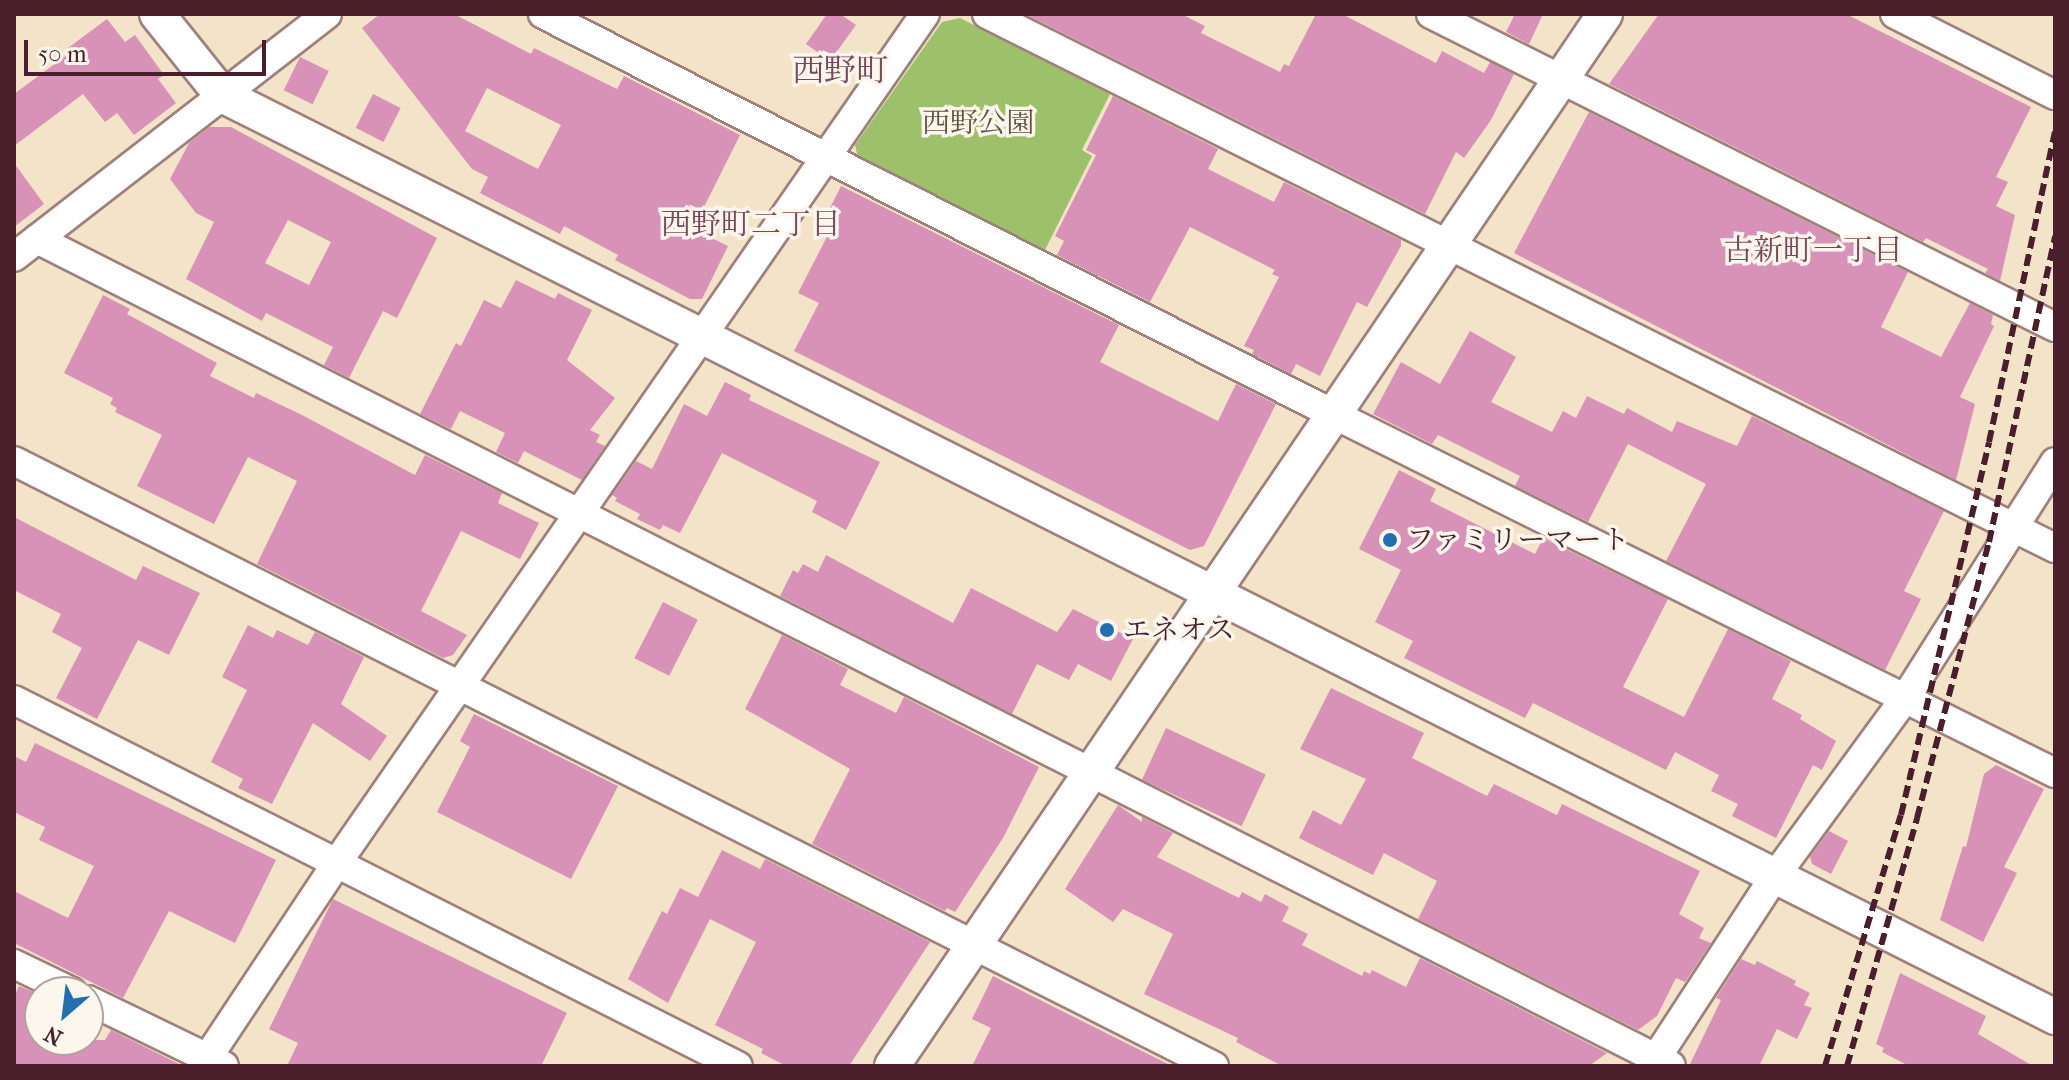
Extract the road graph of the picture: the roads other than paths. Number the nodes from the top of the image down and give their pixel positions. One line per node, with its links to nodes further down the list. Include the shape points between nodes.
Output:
1 (157, 14): 10 (street)
2 (327, 14): 10 (street)
3 (543, 14): 12 (street)
4 (925, 14): 12 (street)
5 (987, 14): 14 (street)
6 (1431, 14): 9 (street)
7 (1605, 14): 9 (street)
8 (1895, 14): 11 (street)
9 (1561, 79): 14 (street); 16 (street)
10 (222, 95): 13 (street); 17 (street)
11 (2055, 95)
12 (827, 158): 17 (street); 18 (street)
13 (37, 239): 15 (street); 21 (street)
14 (1448, 245): 18 (street); 22 (street)
15 (14, 257)
16 (2055, 327)
17 (702, 337): 21 (street); 24 (street)
18 (1333, 414): 24 (street); 26 (street)
19 (14, 461): 25 (street)
20 (2055, 462): 22 (street)
21 (580, 514): 25 (street); 28 (street)
22 (2012, 527): 23 (street); 26 (street)
23 (2055, 548)
24 (1211, 594): 28 (street); 31 (street)
25 (460, 686): 30 (street); 32 (street)
26 (1906, 697): 29 (street); 31 (street)
27 (14, 700): 30 (street)
28 (1091, 773): 32 (street); 38 (street)
29 (2055, 773)
30 (336, 864): 37 (street); 39 (street)
31 (1775, 876): 36 (street); 38 (street)
32 (974, 946): 40 (street); 41 (street)
33 (14, 964): 34 (street)
34 (39, 976)
35 (104, 1008): 37 (street)
36 (2055, 1017)
37 (211, 1063)
38 (1659, 1064)
39 (738, 1066)
40 (892, 1066)
41 (1214, 1066)

